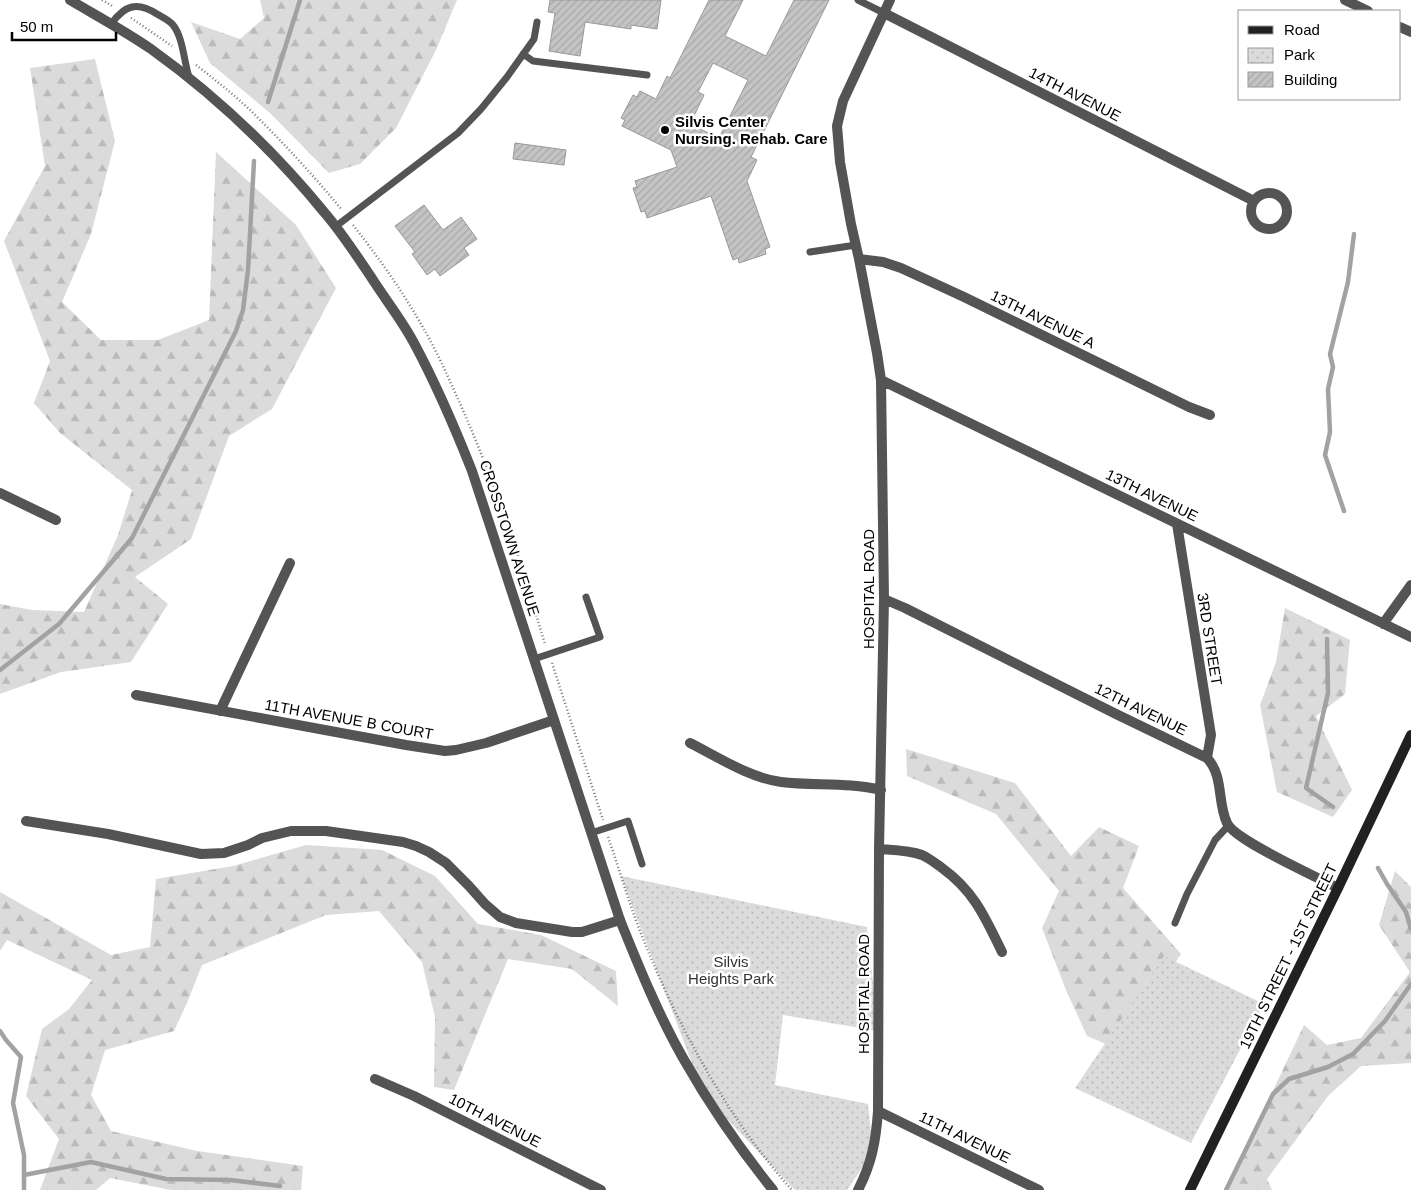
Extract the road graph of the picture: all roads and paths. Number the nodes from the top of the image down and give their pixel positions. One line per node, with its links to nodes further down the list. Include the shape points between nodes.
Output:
1 (70, 0): 10 (street, CROSSTOWN AVENUE)
2 (102, 0): 7 (path)
3 (858, 0): 8 (lane)
4 (890, 0): 8 (street, HOSPITAL ROAD)
5 (1345, 0): 6 (street)
6 (1366, 10)
7 (122, 12): 10 (lane); 11 (path); 11 (lane, via 136,5 162,17 173,25)
8 (884, 13): 15 (street, 14TH AVENUE); 18 (street, HOSPITAL ROAD, via 843,101 837,126)
9 (537, 22): 12 (lane, via 534,39)
10 (112, 24): 14 (street, CROSSTOWN AVENUE)
11 (183, 54): 14 (lane); 16 (path, via 248,108 317,180)
12 (523, 54): 13 (lane, via 533,61); 16 (lane, via 508,77 458,133)
13 (647, 75)
14 (190, 80): 17 (street, CROSSTOWN AVENUE, via 274,157)
15 (1254, 201)
16 (348, 218): 17 (lane); 32 (path, via 389,273 442,364 506,520)
17 (335, 227): 33 (street, CROSSTOWN AVENUE, via 413,342 462,446)
18 (856, 245): 19 (lane); 20 (street, HOSPITAL ROAD)
19 (810, 252)
20 (859, 259): 21 (street, HOSPITAL ROAD); 22 (street, 13TH AVENUE A, via 901,268)
21 (881, 380): 25 (street, 13TH AVENUE); 29 (street, HOSPITAL ROAD)
22 (1210, 415)
23 (0, 493): 24 (street)
24 (56, 520)
25 (1177, 524): 30 (street, 13TH AVENUE); 39 (street, 3RD STREET, via 1210,735)
26 (290, 563): 35 (street)
27 (1411, 585): 30 (street)
28 (586, 596): 32 (lane, via 600,637)
29 (884, 599): 39 (street, 12TH AVENUE); 40 (street, HOSPITAL ROAD)
30 (1383, 624): 31 (street, 13TH AVENUE)
31 (1411, 637)
32 (549, 654): 33 (lane); 43 (path)
33 (534, 659): 36 (street, CROSSTOWN AVENUE)
34 (136, 695): 35 (street, 11TH AVENUE B COURT)
35 (220, 711): 36 (street, 11TH AVENUE B COURT, via 445,751 486,743)
36 (554, 720): 44 (street, CROSSTOWN AVENUE)
37 (1411, 735): 47 (main road, 19TH STREET - 1ST STREET)
38 (690, 743): 40 (street, via 767,779)
39 (1207, 758): 42 (street, via 1217,776)
40 (881, 790): 45 (street, HOSPITAL ROAD)
41 (26, 821): 48 (street, via 201,854 224,853 291,831 326,831 383,839 416,846 446,863 484,904 508,921 582,932)
42 (1228, 826): 47 (street, via 1245,840); 49 (lane, via 1215,840)
43 (606, 828): 44 (lane); 46 (lane, via 628,821); 55 (path, via 640,930 666,993 716,1087 760,1152)
44 (591, 833): 48 (street, CROSSTOWN AVENUE)
45 (880, 849): 50 (street, via 922,855 950,874 975,899); 52 (street, HOSPITAL ROAD)
46 (642, 864)
47 (1338, 888): 58 (main road, 19TH STREET - 1ST STREET)
48 (620, 920): 54 (street, CROSSTOWN AVENUE, via 643,977 682,1057 756,1170)
49 (1175, 923)
50 (1002, 952)
51 (375, 1079): 53 (street, 10TH AVENUE)
52 (878, 1110): 56 (street, HOSPITAL ROAD, via 875,1142); 57 (street, 11TH AVENUE)
53 (601, 1190)
54 (773, 1190)
55 (792, 1190)
56 (858, 1190)
57 (1040, 1190)
58 (1190, 1190)

